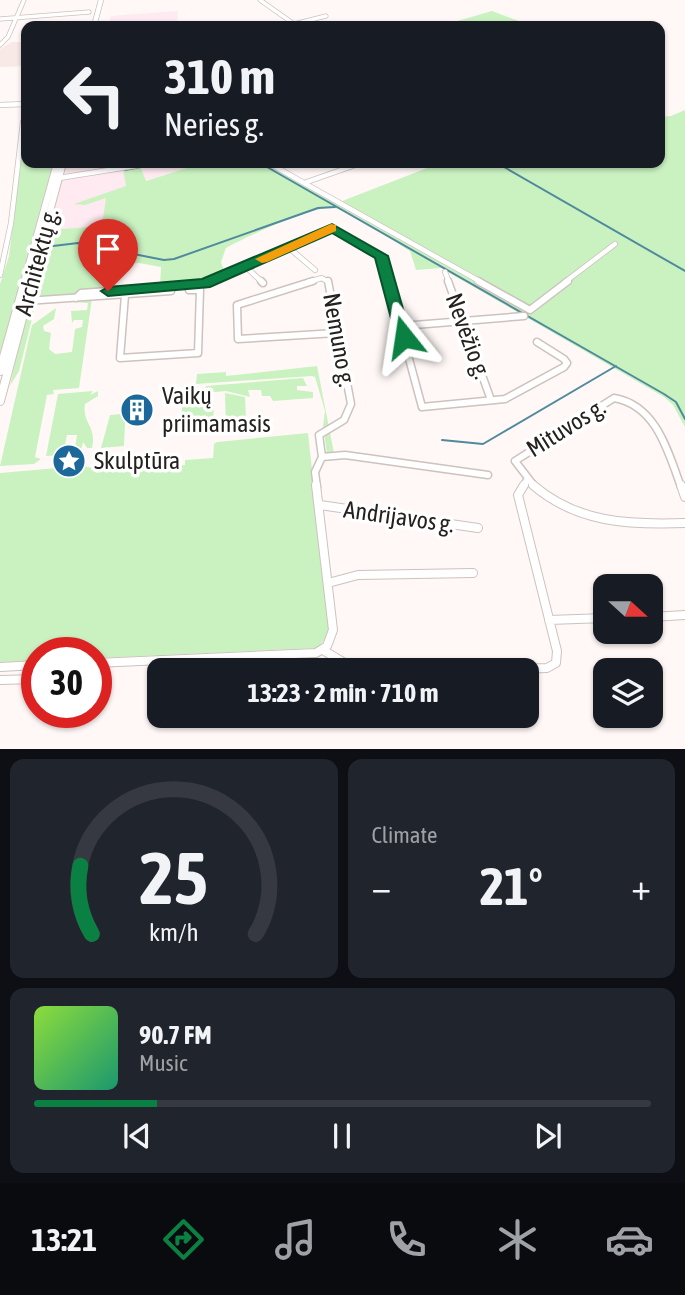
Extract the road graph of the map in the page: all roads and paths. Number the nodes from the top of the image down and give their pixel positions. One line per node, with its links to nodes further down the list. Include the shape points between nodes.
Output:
1 (24, 0): 6 (street)
2 (103, 0): 8 (main road)
3 (260, 0): 9 (street)
4 (89, 12): 6 (street)
5 (326, 16): 10 (street)
6 (17, 18): 7 (street); 11 (street)
7 (0, 19)
8 (97, 21)
9 (290, 21)
10 (306, 21)
11 (0, 45)
12 (21, 104): 13 (main road)
13 (0, 105)
14 (21, 144): 28 (street)
15 (57, 168): 20 (main road, Architektų g.)
16 (61, 168): 20 (main road, Architektų g.)
17 (123, 168): 20 (street)
18 (278, 168): 21 (street)
19 (347, 168): 21 (street)
20 (56, 179): 24 (main road, Architektų g.)
21 (304, 183): 22 (street, via 530,310)
22 (615, 244)
23 (288, 247): 25 (street); 26 (street); 35 (street, via 332,228 381,256)
24 (34, 261): 32 (main road, Architektų g.); 38 (main road, Architektų g.)
25 (244, 266): 29 (street); 31 (street, via 205,284 81,293)
26 (316, 270)
27 (445, 272): 34 (street, Nevėžio g.)
28 (0, 275)
29 (263, 283)
30 (125, 295): 30 (street, via 120,358 198,353 200,290); 31 (street)
31 (76, 298): 32 (street)
32 (26, 301): 38 (main road, Architektų g.)
33 (524, 316): 34 (street)
34 (463, 321): 35 (street); 40 (street, Nevėžio g.)
35 (402, 326): 40 (street, via 422,407)
36 (336, 333): 36 (street, Nemuno g., via 325,279 239,303 238,339); 42 (street, Nemuno g., via 350,410 344,420 320,435)
37 (537, 342): 40 (street, via 565,359 564,367 517,394)
38 (11, 345): 39 (main road, Architektų g.); 41 (main road, Architektų g.)
39 (0, 371)
40 (491, 400)
41 (0, 401)
42 (322, 457): 43 (street, via 345,455); 46 (street, via 315,472)
43 (488, 475)
44 (527, 480): 45 (street, Mituvos g., via 515,461 619,398 654,422); 47 (street, via 557,504 585,517 626,523); 54 (street, via 518,495)
45 (685, 497)
46 (320, 505): 48 (street, Andrijavos g.); 50 (street)
47 (685, 523)
48 (478, 528)
49 (473, 573): 50 (street, Andrijavos g., via 358,575)
50 (328, 583): 55 (street, via 333,630)
51 (685, 615): 52 (street)
52 (663, 616)
53 (593, 618): 54 (street)
54 (549, 620): 60 (street, via 556,663)
55 (323, 650): 56 (street); 57 (street)
56 (336, 658)
57 (112, 662)
58 (21, 666): 59 (street)
59 (0, 667)
60 (539, 668)
61 (21, 679): 62 (street)
62 (0, 680)

